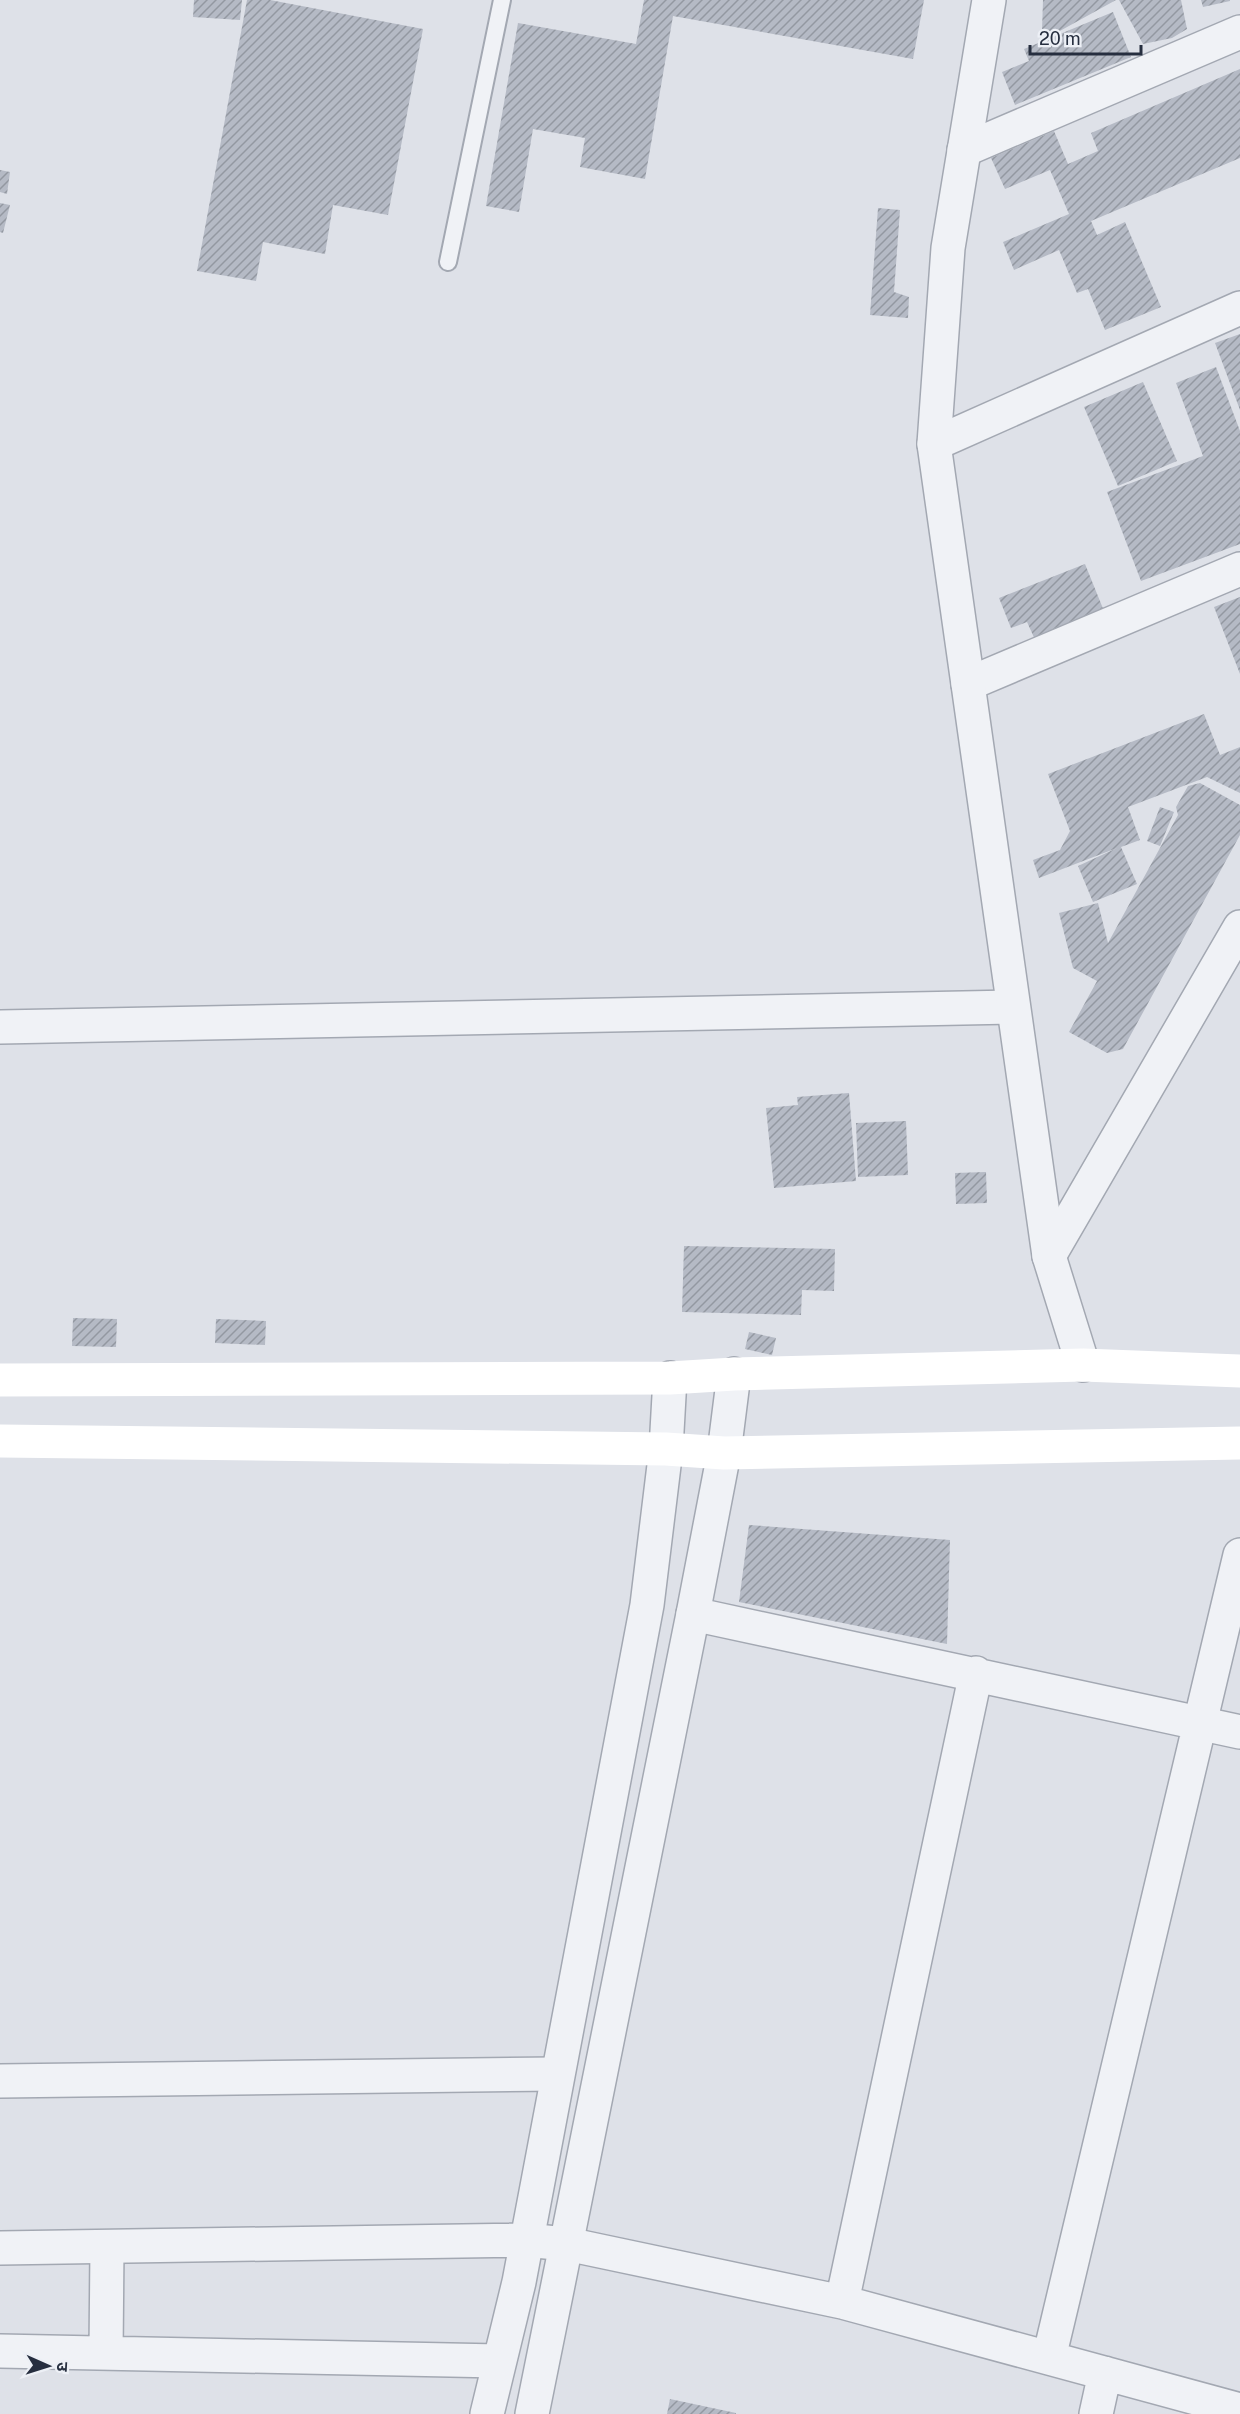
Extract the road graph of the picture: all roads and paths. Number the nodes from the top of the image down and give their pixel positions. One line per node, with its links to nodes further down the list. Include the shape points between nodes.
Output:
1 (502, 0): 5 (lane)
2 (989, 0): 4 (street)
3 (1240, 32): 4 (street)
4 (964, 150): 7 (street, via 948,248)
5 (448, 262)
6 (1240, 308): 7 (street)
7 (934, 444): 9 (street)
8 (1240, 569): 9 (street)
9 (968, 684): 12 (street)
10 (1240, 927): 11 (street)
11 (1227, 964): 14 (street)
12 (1013, 1007): 13 (street); 14 (street)
13 (0, 1027)
14 (1049, 1256): 15 (street)
15 (1083, 1365): 16 (main road); 17 (main road)
16 (1240, 1371)
17 (734, 1374): 18 (main road); 23 (street)
18 (670, 1378): 19 (main road); 22 (street)
19 (0, 1380)
20 (0, 1441): 22 (main road)
21 (1240, 1443): 23 (main road)
22 (666, 1449): 23 (main road); 29 (street, via 647,1605)
23 (724, 1452): 25 (street)
24 (1240, 1555): 27 (street)
25 (693, 1614): 26 (street); 32 (street)
26 (976, 1673): 27 (street); 35 (street)
27 (1199, 1721): 28 (street); 38 (street)
28 (1240, 1732)
29 (557, 2074): 30 (street); 31 (street)
30 (0, 2081)
31 (525, 2240): 32 (street); 34 (street); 39 (street)
32 (567, 2244): 35 (street); 43 (street)
33 (0, 2248): 34 (street)
34 (107, 2248): 37 (street)
35 (842, 2302): 38 (street)
36 (0, 2351): 37 (street)
37 (106, 2353): 39 (street)
38 (1049, 2358): 40 (street)
39 (499, 2361): 42 (street)
40 (1105, 2373): 41 (street); 44 (street)
41 (1240, 2410)
42 (487, 2414)
43 (532, 2414)
44 (1096, 2414)

